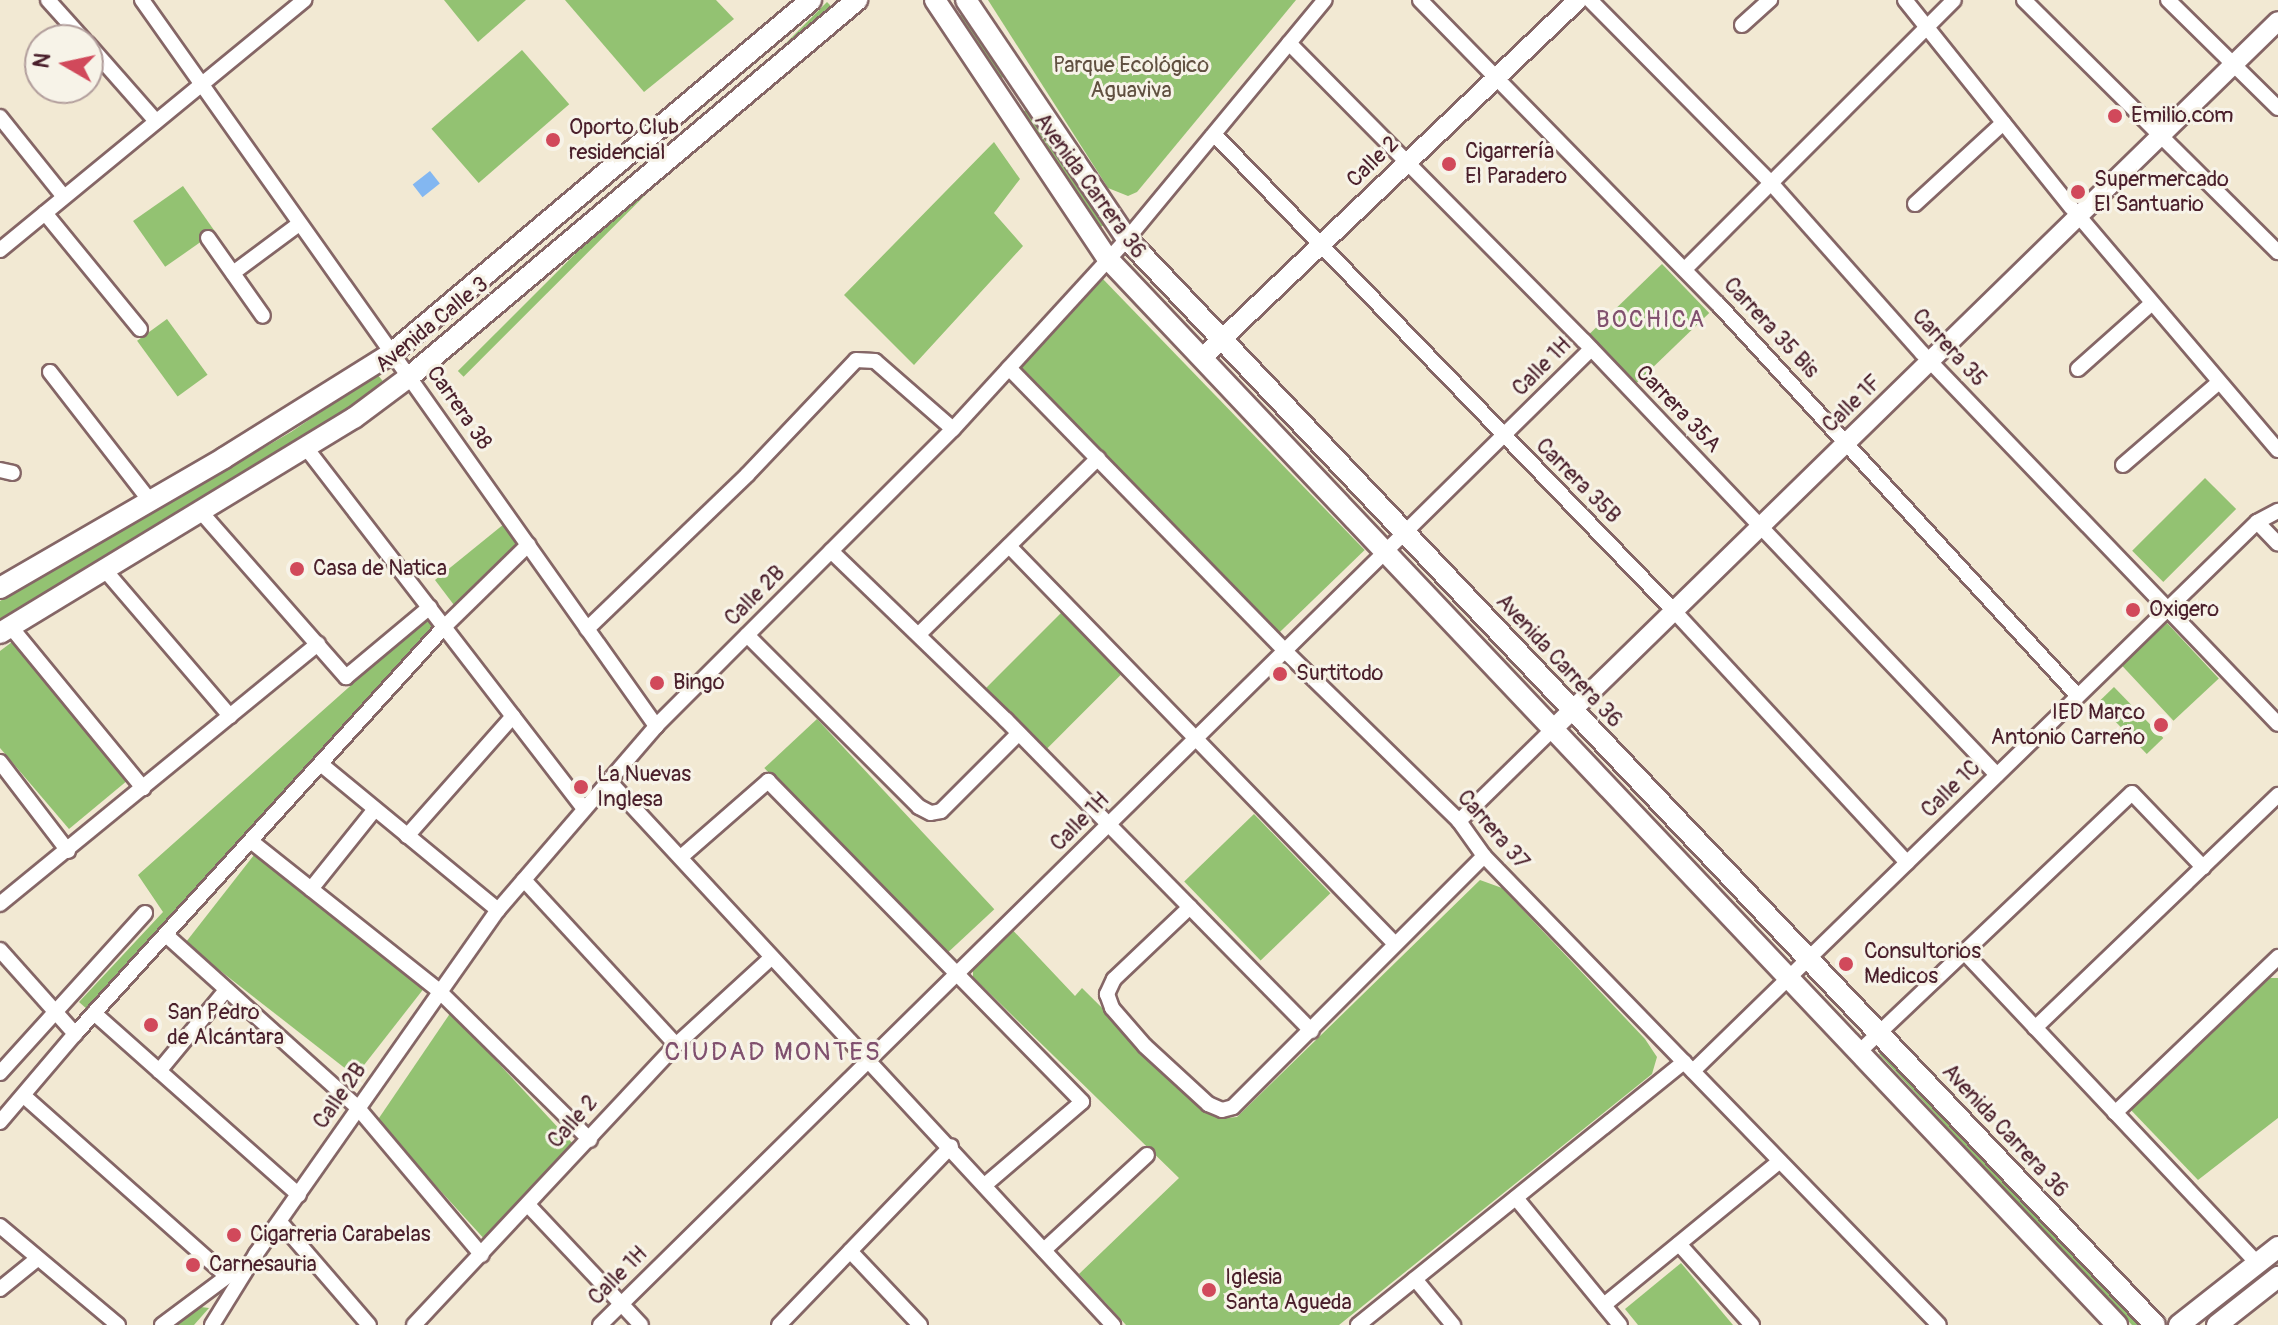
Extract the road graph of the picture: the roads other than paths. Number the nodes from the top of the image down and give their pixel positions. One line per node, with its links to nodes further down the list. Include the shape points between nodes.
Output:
1 (48, 0): 18 (street)
2 (142, 0): 26 (street, Carrera 38, via 192,66)
3 (304, 0): 26 (street)
4 (811, 0): 54 (main road, Avenida Calle 3)
5 (857, 0): 60 (main road, Avenida Calle 3)
6 (935, 0): 27 (main road, Avenida Carrera 36)
7 (966, 0): 25 (main road, Avenida Carrera 36)
8 (1325, 0): 21 (street, Calle 2B)
9 (1420, 0): 24 (street, Carrera 35 Bis)
10 (1578, 0): 24 (street, Calle 2)
11 (1590, 0): 35 (street, Carrera 35)
12 (1770, 0): 19 (street)
13 (1905, 0): 20 (street)
14 (1954, 0): 20 (street)
15 (2024, 0): 33 (street)
16 (2168, 0): 23 (street)
17 (2278, 21): 23 (street, Calle 1F)
18 (70, 24)
19 (1742, 25)
20 (1928, 27): 31 (street); 35 (street)
21 (1289, 43): 32 (street, Calle 2B); 34 (street, Carrera 35A)
22 (104, 62): 30 (street)
23 (2234, 65): 28 (street); 33 (street, Calle 1F)
24 (1497, 77): 34 (street, Calle 2); 47 (street, Carrera 35 Bis)
25 (1018, 79): 27 (main road); 42 (main road, Avenida Carrera 36)
26 (199, 85): 30 (street); 40 (street, Carrera 38)
27 (997, 95): 46 (main road, Avenida Carrera 36)
28 (2278, 108)
29 (0, 117): 36 (street)
30 (156, 121): 36 (street)
31 (2003, 123): 37 (street); 39 (street)
32 (1214, 134): 42 (street, Calle 2B); 43 (street, Carrera 35B)
33 (2161, 136): 39 (street, Calle 1F); 44 (street)
34 (1408, 161): 43 (street, Calle 2); 53 (street, Carrera 35A)
35 (1771, 183): 47 (street); 56 (street, Carrera 35)
36 (64, 197): 38 (street)
37 (1915, 204)
38 (45, 213): 45 (street); 51 (street)
39 (2079, 215): 49 (street); 56 (street, Calle 1F)
40 (299, 224): 48 (street); 54 (street, Carrera 38)
41 (208, 238): 48 (street)
42 (1127, 239): 46 (street, Calle 2B); 52 (main road, Avenida Carrera 36)
43 (1320, 245): 52 (street, Calle 2); 63 (street, Carrera 35B)
44 (2277, 248)
45 (0, 250)
46 (1108, 259): 55 (main road, Avenida Carrera 36); 57 (street, Calle 2B)
47 (1685, 269): 64 (street, Carrera 35 Bis)
48 (233, 273): 50 (street)
49 (2152, 303): 58 (street); 61 (street)
50 (263, 316)
51 (140, 329)
52 (1221, 339): 55 (street, Calle 2); 74 (main road, Avenida Carrera 36)
53 (1591, 349): 63 (street, Calle 1H); 73 (street, Carrera 35A)
54 (392, 353): 60 (street, Carrera 38); 69 (main road, Avenida Calle 3)
55 (1202, 358): 79 (main road, Avenida Carrera 36)
56 (1930, 361): 64 (street, Calle 1F); 83 (street, Carrera 35)
57 (1009, 368): 62 (street, Calle 2B); 67 (street, Carrera 37)
58 (2078, 369)
59 (50, 372): 69 (street)
60 (409, 377): 65 (main road, Avenida Calle 3); 76 (street, Carrera 38)
61 (2219, 382): 66 (street); 68 (street)
62 (953, 429): 78 (street, Calle 2B); 87 (street, via 875,361 856,360 747,475)
63 (1503, 437): 74 (street, Calle 1H); 84 (street, Carrera 35B)
64 (1848, 442): 73 (street, Calle 1F); 92 (street, Carrera 35 Bis)
65 (307, 449): 71 (main road, Avenida Calle 3); 82 (street)
66 (2278, 450)
67 (1098, 458): 77 (street); 91 (street, Carrera 37)
68 (2123, 465)
69 (151, 502): 81 (main road, Avenida Calle 3)
70 (2278, 511): 72 (street, Calle 1C)
71 (201, 512): 80 (main road, Avenida Calle 3); 90 (street)
72 (2257, 522): 75 (street); 83 (street, Calle 1C)
73 (1761, 526): 84 (street, Calle 1F); 103 (street, Carrera 35A)
74 (1405, 533): 79 (street, Calle 1H); 93 (main road, Avenida Carrera 36)
75 (2278, 544)
76 (528, 545): 85 (street); 87 (street, Carrera 38)
77 (1009, 546): 88 (street); 100 (street)
78 (831, 551): 88 (street); 89 (street, Calle 2B)
79 (1386, 552): 91 (street, Calle 1H); 98 (main road, Avenida Carrera 36)
80 (104, 569): 86 (main road, Avenida Calle 3); 94 (street)
81 (0, 588)
82 (430, 607): 85 (street); 90 (street, via 346,677)
83 (2168, 609): 92 (street, Calle 1C); 96 (street, Carrera 35)
84 (1674, 611): 93 (street, Calle 1F); 116 (street, Carrera 35B)
85 (446, 625): 95 (street); 102 (street)
86 (5, 629): 105 (street)
87 (587, 629): 97 (street, Carrera 38)
88 (919, 634): 99 (street)
89 (747, 635): 97 (street, Calle 2B); 99 (street, via 919,807 931,813 941,811)
90 (318, 644): 94 (street)
91 (1285, 651): 100 (street, Calle 1H); 109 (street, Carrera 37)
92 (2078, 696): 103 (street, Calle 1C)
93 (1573, 710): 98 (street, Calle 1F); 130 (main road, Avenida Carrera 36)
94 (230, 716): 105 (street)
95 (513, 716): 108 (street); 111 (street)
96 (2278, 724)
97 (656, 726): 104 (street, Calle 2B)
98 (1553, 729): 109 (street, Calle 1F); 132 (main road, Avenida Carrera 36)
99 (1019, 733): 110 (street)
100 (1196, 738): 110 (street, Calle 1H); 125 (street)
101 (0, 762): 113 (street)
102 (322, 765): 107 (street); 112 (street)
103 (1997, 775): 116 (street, Calle 1C)
104 (609, 781): 108 (street, Calle 2B); 115 (street)
105 (143, 788): 113 (street)
106 (2278, 795): 117 (street)
107 (375, 809): 111 (street); 119 (street)
108 (584, 809): 118 (street, Calle 2B)
109 (1459, 821): 114 (street, Carrera 37)
110 (1109, 824): 121 (street); 131 (street, Calle 1H)
111 (407, 836): 122 (street)
112 (252, 842): 119 (street); 124 (street)
113 (68, 851): 120 (street)
114 (1484, 856): 125 (street); 144 (street, Carrera 37)
115 (681, 857): 128 (street); 131 (street, via 768,781)
116 (1907, 863): 130 (street, Calle 1C)
117 (2203, 867): 127 (street, via 2132,793); 137 (street)
118 (524, 880): 122 (street, Calle 2B); 141 (street)
119 (311, 889): 134 (street)
120 (0, 904)
121 (1190, 907): 138 (street); 138 (street, via 1114,979 1107,994 1112,1008 1145,1046 1208,1104 1222,1110 1233,1107)
122 (498, 910): 134 (street, Calle 2B)
123 (145, 913): 135 (street)
124 (166, 935): 133 (street); 136 (street)
125 (1395, 944): 138 (street)
126 (0, 950): 135 (street)
127 (1964, 952): 137 (street); 139 (street)
128 (772, 957): 141 (street, Calle 2); 143 (street)
129 (2278, 957): 149 (street)
130 (1808, 959): 132 (street, Calle 1C); 139 (main road, Avenida Carrera 36)
131 (956, 975): 143 (street, Calle 1H); 155 (street, via 1082,1102)
132 (1789, 978): 142 (main road, Avenida Carrera 36); 144 (street, Calle 1C)
133 (226, 990): 145 (street); 148 (street)
134 (439, 991): 148 (street, Calle 2B); 151 (street)
135 (54, 1012): 140 (street); 146 (street)
136 (94, 1013): 140 (street); 145 (street)
137 (2035, 1028): 149 (street)
138 (1312, 1031)
139 (1878, 1033): 142 (street); 191 (main road, Avenida Carrera 36)
140 (75, 1034): 147 (street)
141 (676, 1045): 151 (street, Calle 2)
142 (1859, 1052): 190 (main road, Avenida Carrera 36)
143 (870, 1059): 152 (street); 173 (street, Calle 1H)
144 (1689, 1067): 154 (street, Carrera 37); 157 (street, Calle 1C)
145 (159, 1071): 156 (street)
146 (0, 1073)
147 (24, 1096): 150 (street); 169 (street)
148 (358, 1108): 156 (street, Calle 2B); 166 (street)
149 (2115, 1113): 168 (street)
150 (0, 1122)
151 (590, 1140): 158 (street, Calle 2)
152 (951, 1146): 155 (street); 164 (street)
153 (1147, 1155): 163 (street)
154 (1780, 1161): 161 (street); 189 (street, Carrera 37)
155 (986, 1184): 163 (street)
156 (299, 1195): 159 (street, Calle 2B)
157 (1516, 1198): 171 (street, Calle 1C); 174 (street)
158 (529, 1206): 166 (street, Calle 2); 173 (street)
159 (280, 1222): 165 (street, Calle 2B); 178 (street)
160 (0, 1226): 167 (street)
161 (1679, 1244): 174 (street); 188 (street)
162 (2278, 1247): 168 (main road)
163 (1044, 1250): 184 (street)
164 (850, 1251): 182 (street); 183 (street)
165 (256, 1254): 169 (street, Calle 2B); 177 (street, Calle 2B)
166 (482, 1255): 179 (street, Calle 2)
167 (37, 1259): 172 (street); 175 (street)
168 (2257, 1263): 192 (main road)
169 (227, 1276): 176 (street, Calle 2B)
170 (2278, 1277): 193 (main road)
171 (1415, 1279): 185 (street, Calle 1C); 186 (street)
172 (0, 1289)
173 (622, 1304): 180 (street, Calle 1H); 181 (street)
174 (1604, 1305): 187 (street)
175 (118, 1325)
176 (162, 1325)
177 (212, 1325)
178 (369, 1325)
179 (414, 1325)
180 (600, 1325)
181 (641, 1325)
182 (779, 1325)
183 (920, 1325)
184 (1113, 1325)
185 (1358, 1325)
186 (1453, 1325)
187 (1620, 1325)
188 (1752, 1325)
189 (1939, 1325)
190 (2117, 1325)
191 (2155, 1325)
192 (2179, 1325)
193 (2217, 1325)

